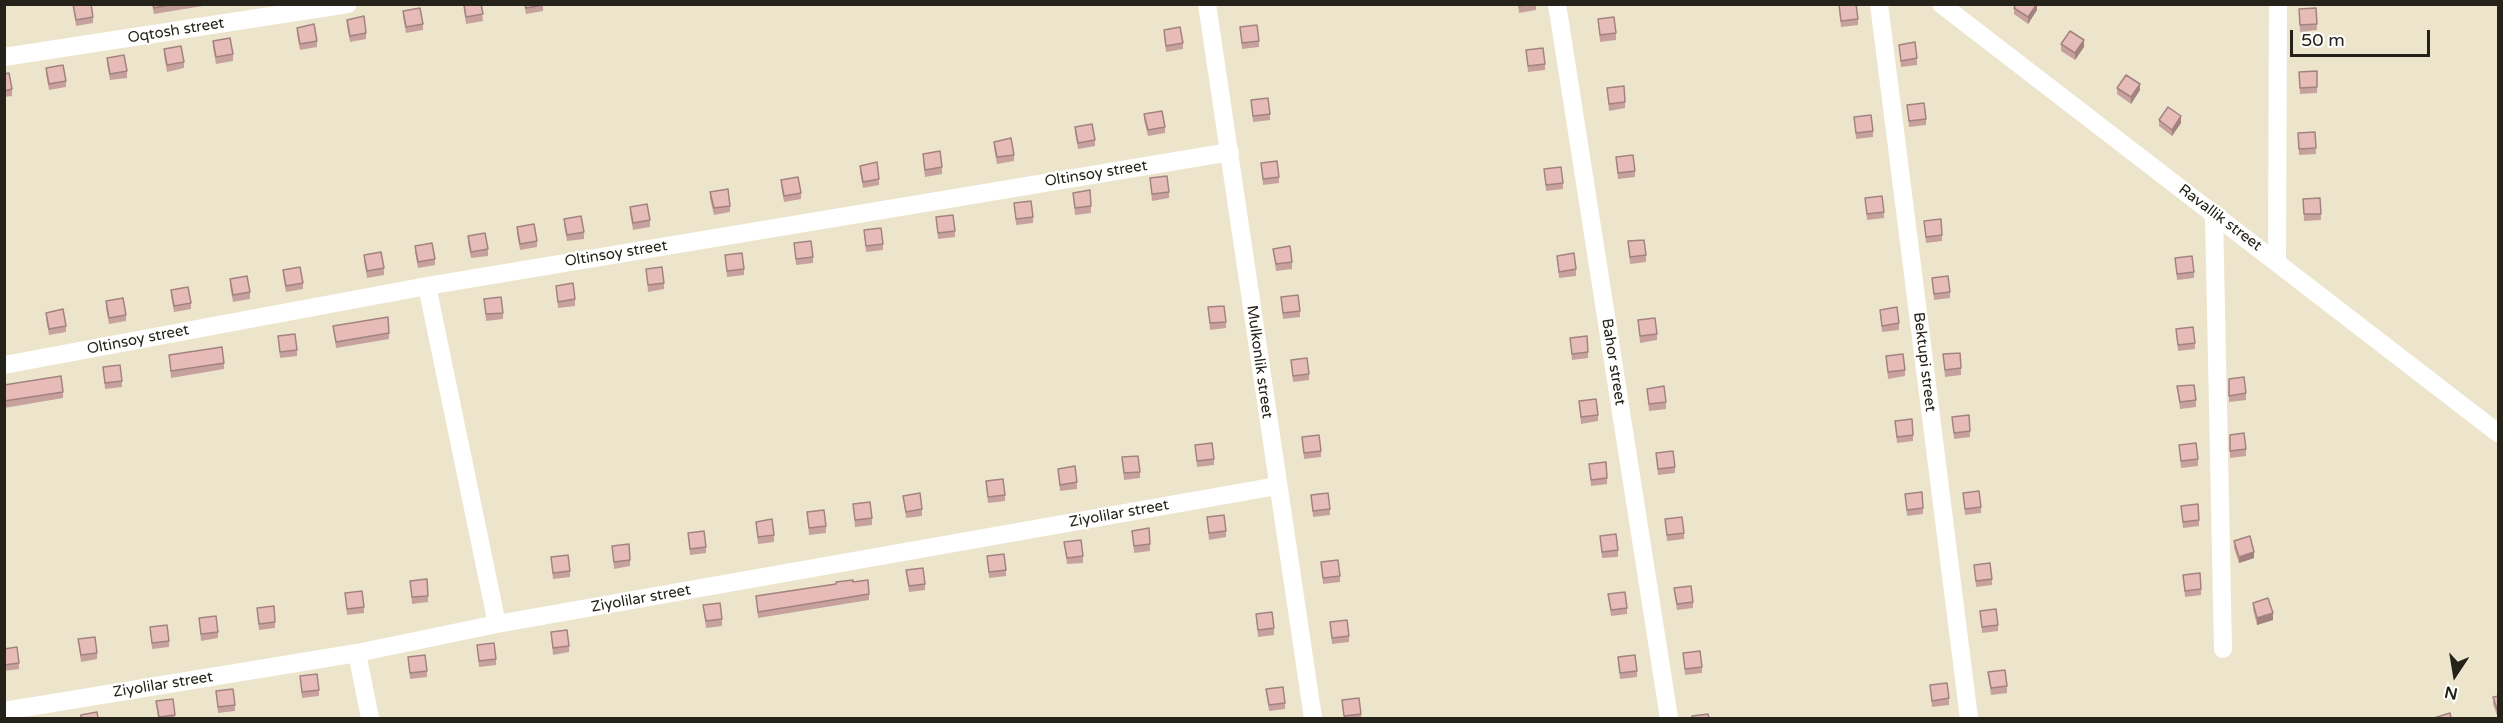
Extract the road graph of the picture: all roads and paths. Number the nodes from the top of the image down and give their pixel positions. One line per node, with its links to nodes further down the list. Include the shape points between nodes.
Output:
1 (348, 4): 7 (street, Oqtosh street)
2 (1207, 4): 8 (street, Mulkonlik street)
3 (1557, 4): 21 (street, Bahor street)
4 (1879, 4): 22 (street, Bektupi street)
5 (1941, 4): 9 (street, Ravallik street)
6 (2278, 4): 10 (street)
7 (4, 57)
8 (1230, 152): 11 (street, Oltinsoy street); 14 (street, Mulkonlik street)
9 (2214, 213): 10 (street, Ravallik street); 16 (street)
10 (2277, 261): 13 (street, Ravallik street)
11 (427, 286): 12 (street, Oltinsoy street); 15 (street)
12 (4, 365)
13 (2499, 433)
14 (1277, 486): 15 (street, Ziyolilar street); 20 (street, Mulkonlik street)
15 (497, 624): 17 (street, Ziyolilar street)
16 (2223, 649)
17 (357, 653): 18 (street, Ziyolilar street); 19 (street)
18 (4, 711)
19 (370, 718)
20 (1312, 718)
21 (1669, 718)
22 (1970, 718)

